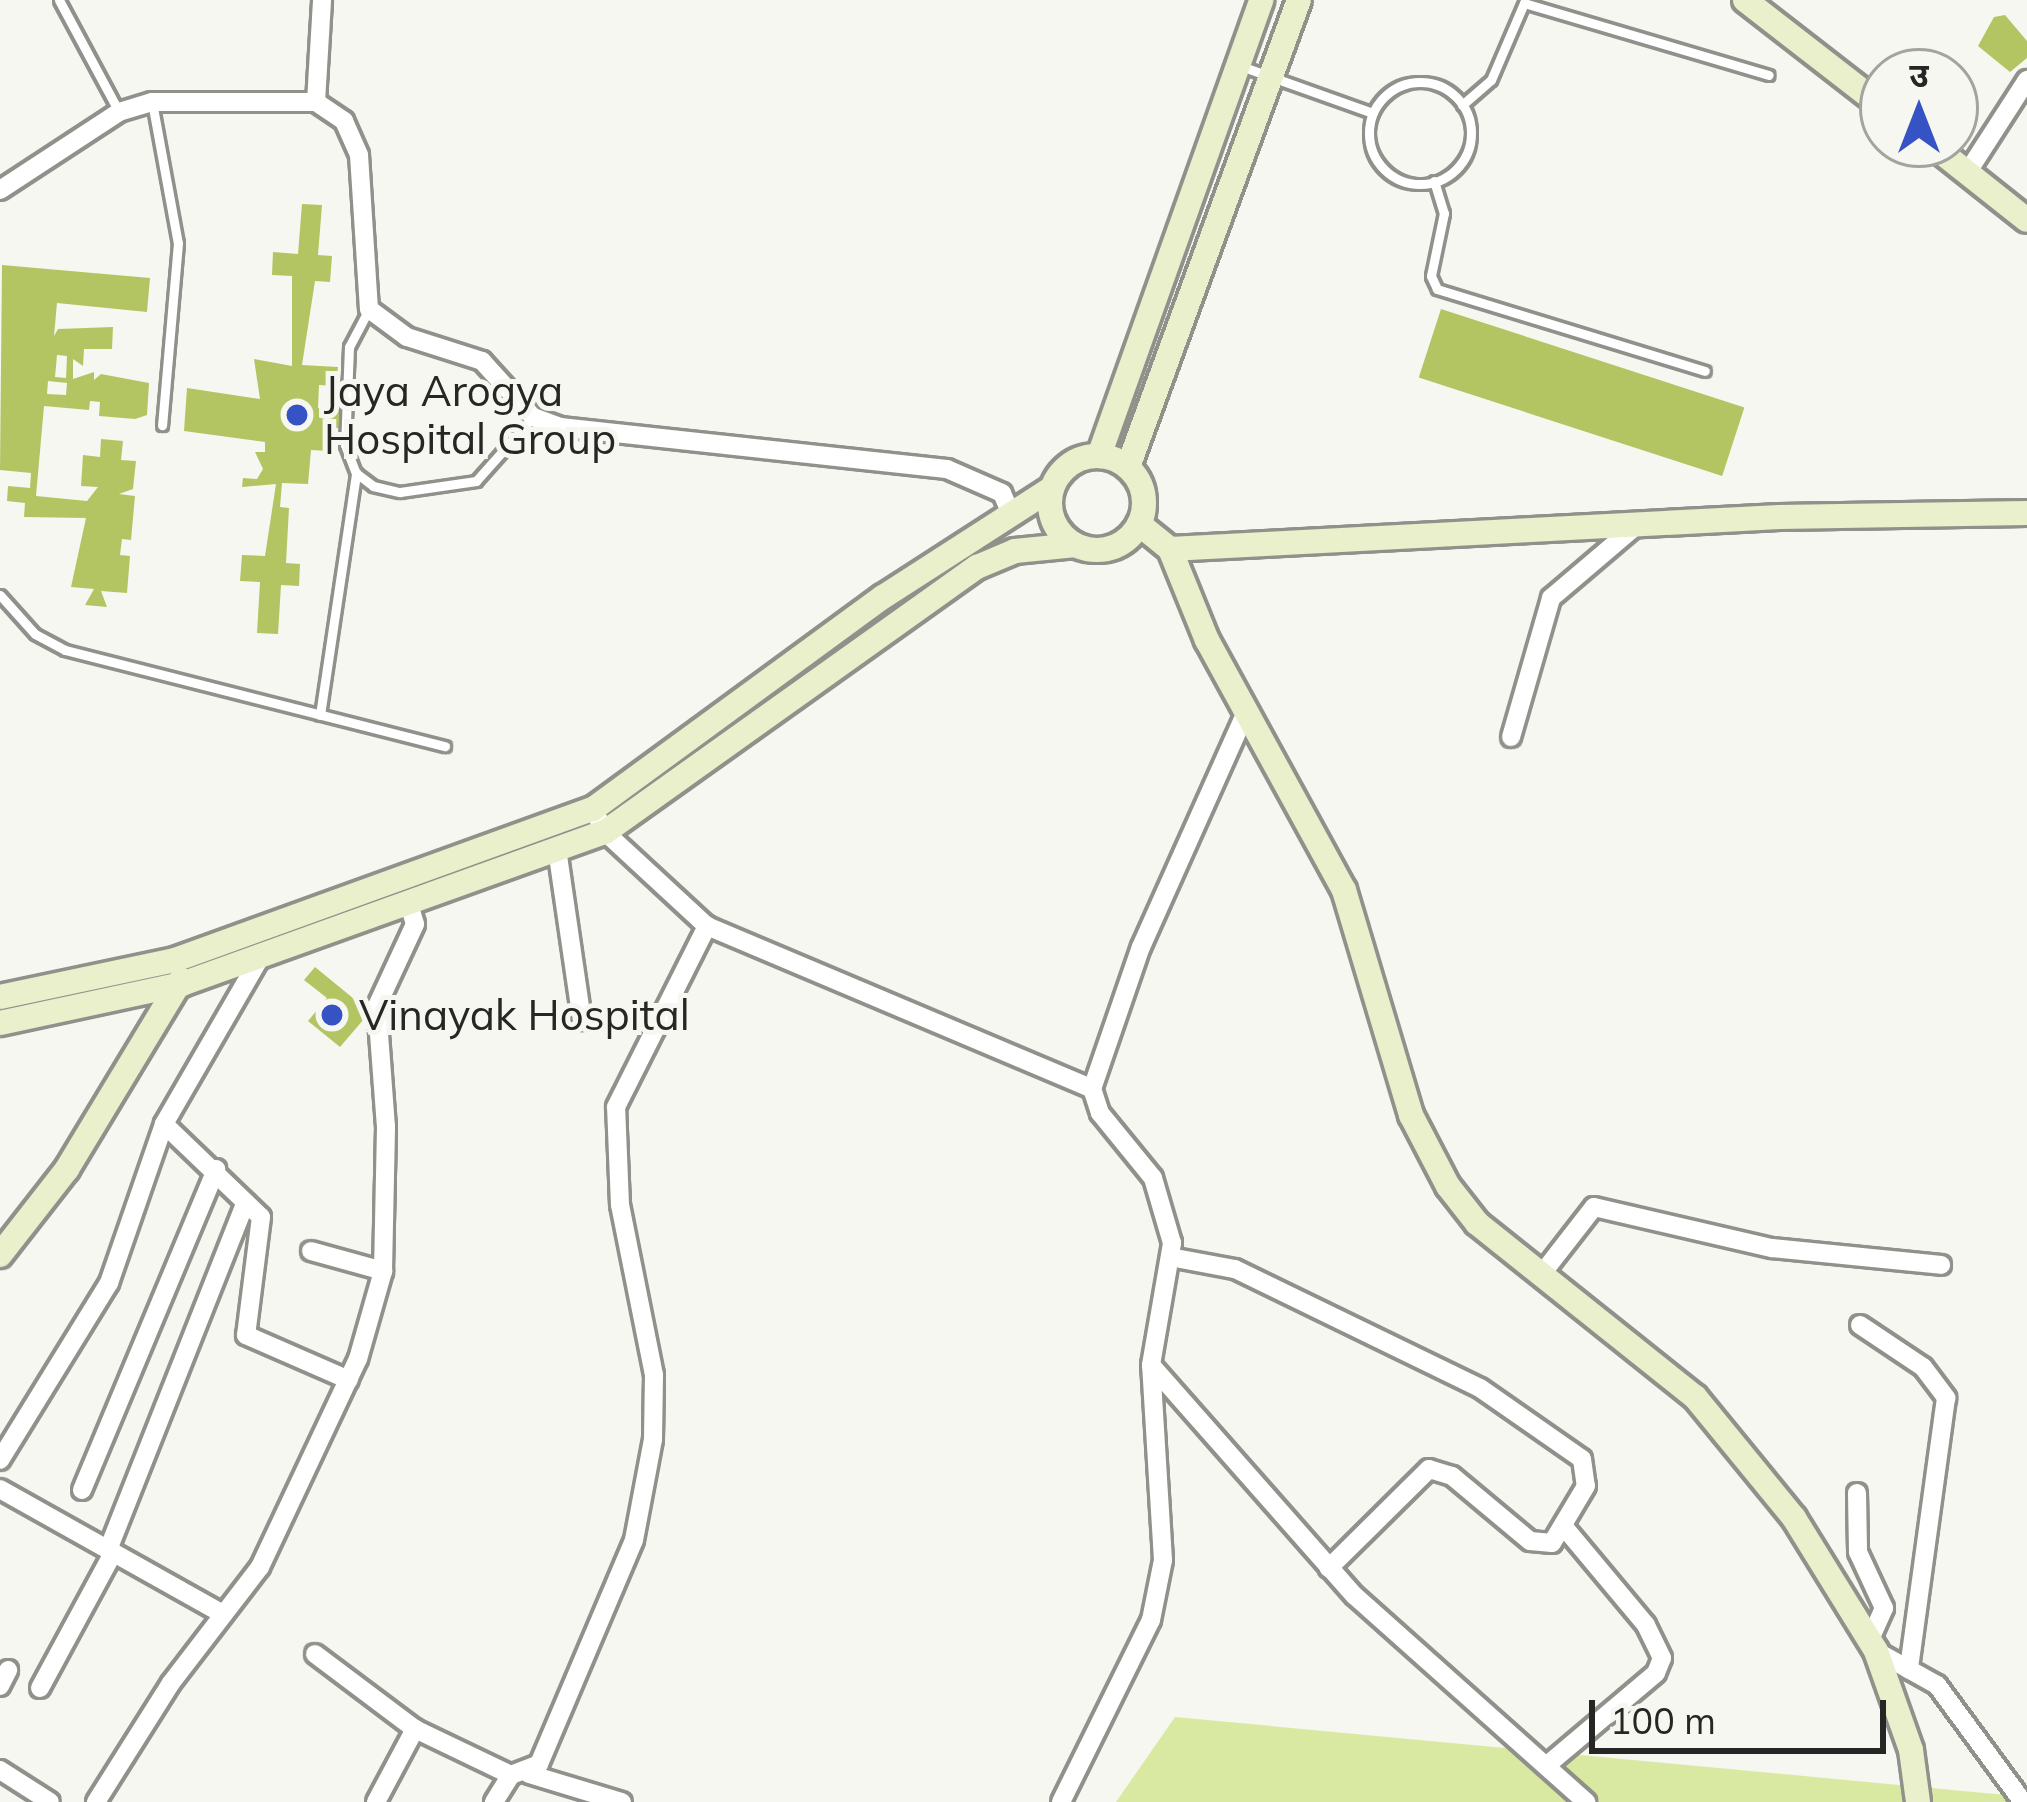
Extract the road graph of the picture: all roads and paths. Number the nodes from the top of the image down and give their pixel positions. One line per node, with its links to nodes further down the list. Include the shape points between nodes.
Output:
1 (59, 0): 14 (lane)
2 (322, 0): 12 (street)
3 (1261, 0): 6 (main road)
4 (1299, 0): 8 (main road)
5 (1745, 0): 10 (main road)
6 (1238, 65): 8 (lane); 25 (main road)
7 (1769, 75): 13 (lane, via 1524,3 1491,80)
8 (1271, 77): 15 (lane); 26 (main road)
9 (2027, 80): 17 (street)
10 (1859, 88)
11 (152, 102): 12 (street); 14 (street); 24 (lane, via 178,243)
12 (316, 102): 21 (street, via 344,122 359,154)
13 (1462, 105): 15 (lane, via 1438,86 1408,84); 18 (lane, via 1471,138 1466,155)
14 (119, 112): 19 (street)
15 (1373, 112): 18 (lane, via 1370,147 1378,163 1407,182)
16 (1961, 168): 17 (main road)
17 (1966, 172): 20 (main road)
18 (1434, 182): 22 (lane, via 1444,213 1431,275 1437,289)
19 (0, 190)
20 (2027, 220)
21 (369, 309): 23 (street, via 407,337 482,361); 27 (lane, via 350,347 345,445)
22 (1705, 371)
23 (533, 417): 27 (lane, via 476,481 400,492); 30 (street, via 560,427 947,469 1001,493)
24 (162, 425)
25 (1099, 456): 26 (main road); 28 (main road, via 1070,464)
26 (1128, 467): 31 (main road, via 1143,493)
27 (356, 473): 37 (lane)
28 (1052, 488): 30 (main road); 33 (main road, via 1052,518)
29 (2027, 513): 32 (main road)
30 (1012, 516): 40 (main road, via 883,597)
31 (1139, 524): 33 (main road, via 1112,548); 34 (main road)
32 (1638, 524): 34 (main road); 38 (street, via 1551,598)
33 (1076, 545): 40 (main road, via 1015,551 977,567)
34 (1170, 549): 36 (main road)
35 (0, 595): 37 (lane, via 35,634 65,650)
36 (1245, 714): 49 (street, via 1141,947); 58 (main road, via 1344,890 1420,1133 1477,1223)
37 (320, 715): 39 (lane)
38 (1511, 736)
39 (445, 746)
40 (599, 820): 41 (main road); 43 (street); 45 (main road)
41 (557, 849): 42 (main road); 47 (street)
42 (409, 904): 44 (main road); 57 (street, via 416,923 377,1006 375,1034 386,1127)
43 (707, 926): 49 (street); 77 (street, via 616,1107 611,1134 654,1375 641,1512)
44 (261, 956): 45 (main road); 50 (street)
45 (179, 972): 46 (main road); 48 (main road); 54 (main road, via 67,1169)
46 (0, 997)
47 (582, 1020)
48 (0, 1023)
49 (1092, 1090): 55 (street, via 1100,1113 1153,1178 1167,1210)
50 (164, 1124): 51 (street); 62 (street, via 109,1282)
51 (216, 1169): 52 (street); 64 (street)
52 (246, 1202): 61 (street, via 264,1226 246,1335); 67 (street)
53 (311, 1252): 57 (street)
54 (0, 1256)
55 (1170, 1257): 60 (street); 66 (street, via 1252,1277 1480,1388 1574,1447 1586,1486)
56 (1941, 1264): 58 (street, via 1772,1248 1594,1207)
57 (383, 1271): 61 (street)
58 (1541, 1275): 70 (main road, via 1695,1397 1794,1518)
59 (1860, 1325): 72 (street, via 1923,1366 1946,1398)
60 (1151, 1365): 68 (street); 83 (street, via 1161,1591)
61 (349, 1380): 69 (street, via 260,1567)
62 (0, 1460)
63 (0, 1490): 67 (street)
64 (82, 1490)
65 (1858, 1493): 70 (street, via 1858,1552 1884,1608)
66 (1564, 1527): 68 (street, via 1552,1543 1530,1541 1452,1476 1429,1468); 75 (street, via 1646,1625 1662,1658 1656,1673)
67 (111, 1551): 69 (street); 73 (street)
68 (1329, 1568): 75 (street)
69 (224, 1615): 79 (street)
70 (1873, 1645): 72 (street); 85 (main road, via 1911,1750)
71 (315, 1654): 74 (street)
72 (1909, 1669): 86 (street, via 1955,1704)
73 (40, 1688)
74 (416, 1729): 77 (street); 80 (street)
75 (1546, 1766): 84 (street)
76 (0, 1770): 78 (street)
77 (520, 1774): 81 (street); 82 (street)
78 (50, 1802)
79 (96, 1802)
80 (376, 1802)
81 (494, 1802)
82 (622, 1802)
83 (1061, 1802)
84 (1586, 1802)
85 (1918, 1802)
86 (2024, 1802)

